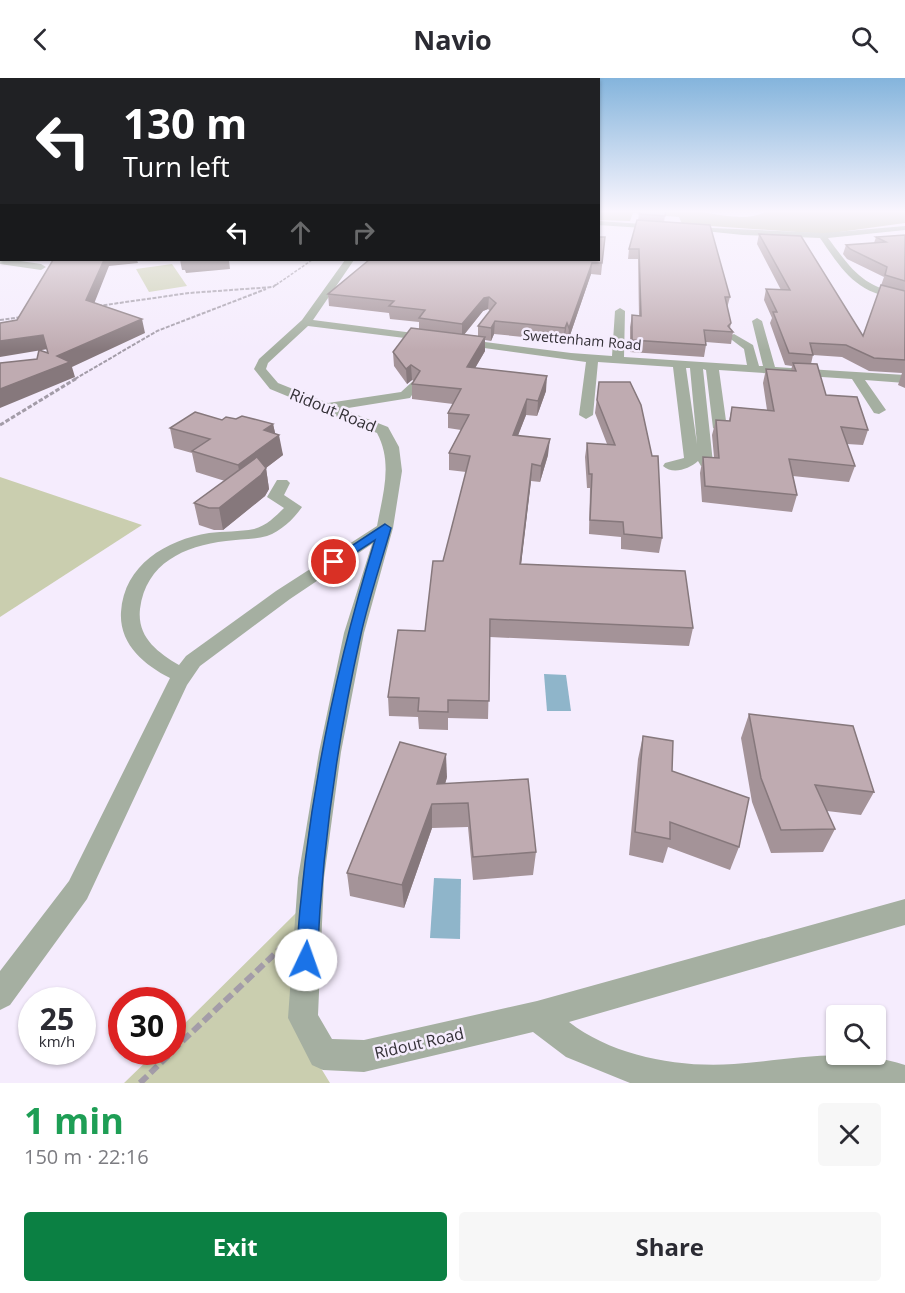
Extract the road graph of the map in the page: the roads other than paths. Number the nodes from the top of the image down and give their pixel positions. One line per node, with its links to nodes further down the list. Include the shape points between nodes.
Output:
1 (838, 257): 5 (street, via 862,287)
2 (0, 261): 4 (street)
3 (348, 261): 8 (street, Ridout Road)
4 (41, 267)
5 (905, 297)
6 (620, 311): 13 (street)
7 (757, 321): 18 (street)
8 (306, 322): 11 (street, Swettenham Road); 22 (street, Ridout Road, via 260,369 274,386)
9 (478, 328): 11 (street)
10 (734, 337): 17 (street, via 749,347)
11 (466, 343): 12 (street, Swettenham Road)
12 (592, 358): 13 (street, Swettenham Road); 24 (street)
13 (618, 360): 14 (street, Swettenham Road)
14 (679, 364): 15 (street, Swettenham Road); 27 (street, via 692,460)
15 (696, 365): 16 (street, Swettenham Road); 26 (street)
16 (712, 366): 17 (street, Swettenham Road); 25 (street)
17 (754, 369): 18 (street, Swettenham Road)
18 (770, 370): 19 (street, Swettenham Road)
19 (856, 376): 20 (street, Swettenham Road); 23 (street)
20 (905, 379)
21 (412, 386): 22 (street, via 400,396)
22 (329, 407): 29 (street, Ridout Road, via 383,430 392,447 395,471)
23 (879, 410)
24 (586, 415)
25 (720, 428)
26 (706, 463)
27 (670, 466)
28 (282, 483): 30 (street, via 275,497 294,507 267,529 187,542 157,558 141,577 129,619 133,635 144,652)
29 (385, 528): 30 (street, via 283,595 193,661); 33 (street, Ridout Road, via 354,633 330,752 311,878 303,1018 323,1054 364,1056)
30 (182, 676): 32 (street, via 78,890)
31 (905, 912): 33 (street, Ridout Road)
32 (0, 994)
33 (537, 1016): 35 (street, via 577,1046 641,1071)
34 (905, 1081): 35 (street, via 885,1072 807,1072)
35 (709, 1082)

